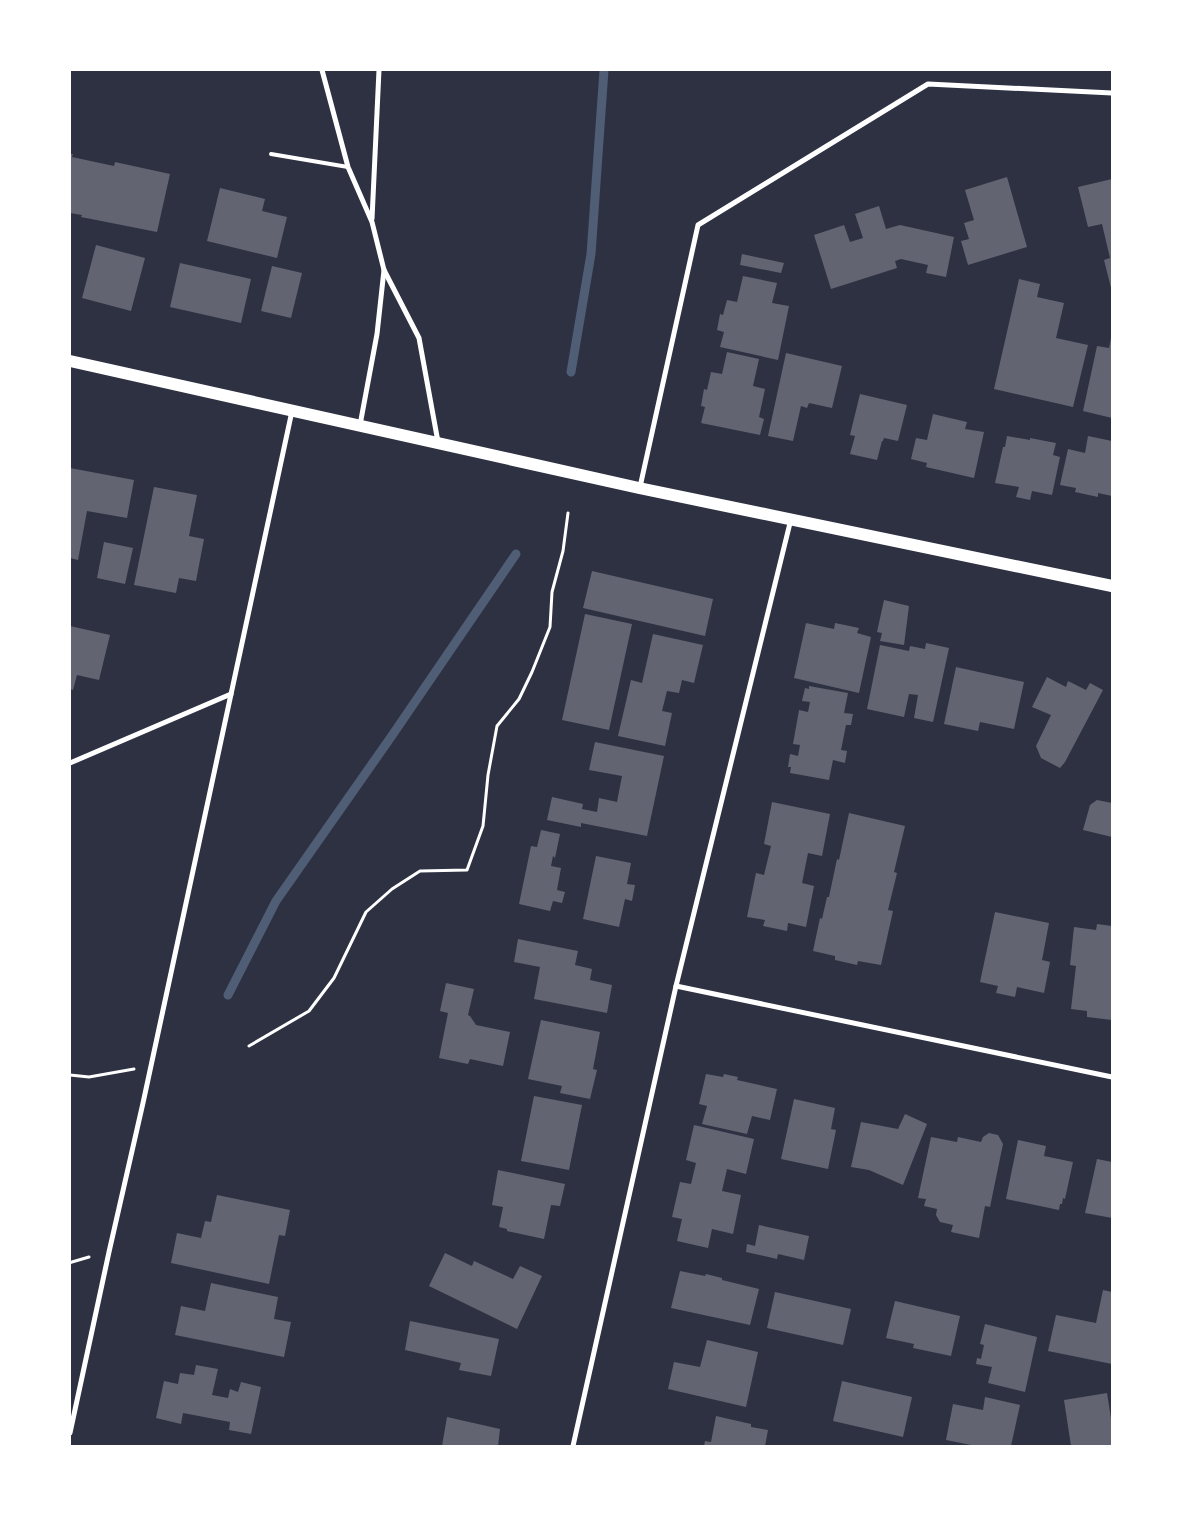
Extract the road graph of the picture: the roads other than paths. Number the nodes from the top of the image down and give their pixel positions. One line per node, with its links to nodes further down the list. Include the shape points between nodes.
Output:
1 (322, 70): 5 (street)
2 (379, 70): 6 (street)
3 (1112, 94): 12 (street, via 928,84 698,225)
4 (271, 154): 5 (lane)
5 (348, 167): 6 (street)
6 (372, 222): 7 (street)
7 (384, 270): 10 (street, via 377,334); 11 (street, via 419,338)
8 (70, 361): 9 (main road)
9 (292, 411): 10 (main road); 15 (street)
10 (360, 425): 11 (main road)
11 (438, 443): 12 (main road)
12 (640, 488): 13 (main road)
13 (791, 519): 14 (main road); 17 (street)
14 (1112, 586)
15 (231, 694): 16 (street); 19 (street)
16 (70, 763)
17 (676, 986): 18 (street); 20 (street)
18 (1112, 1077)
19 (70, 1432)
20 (573, 1446)

